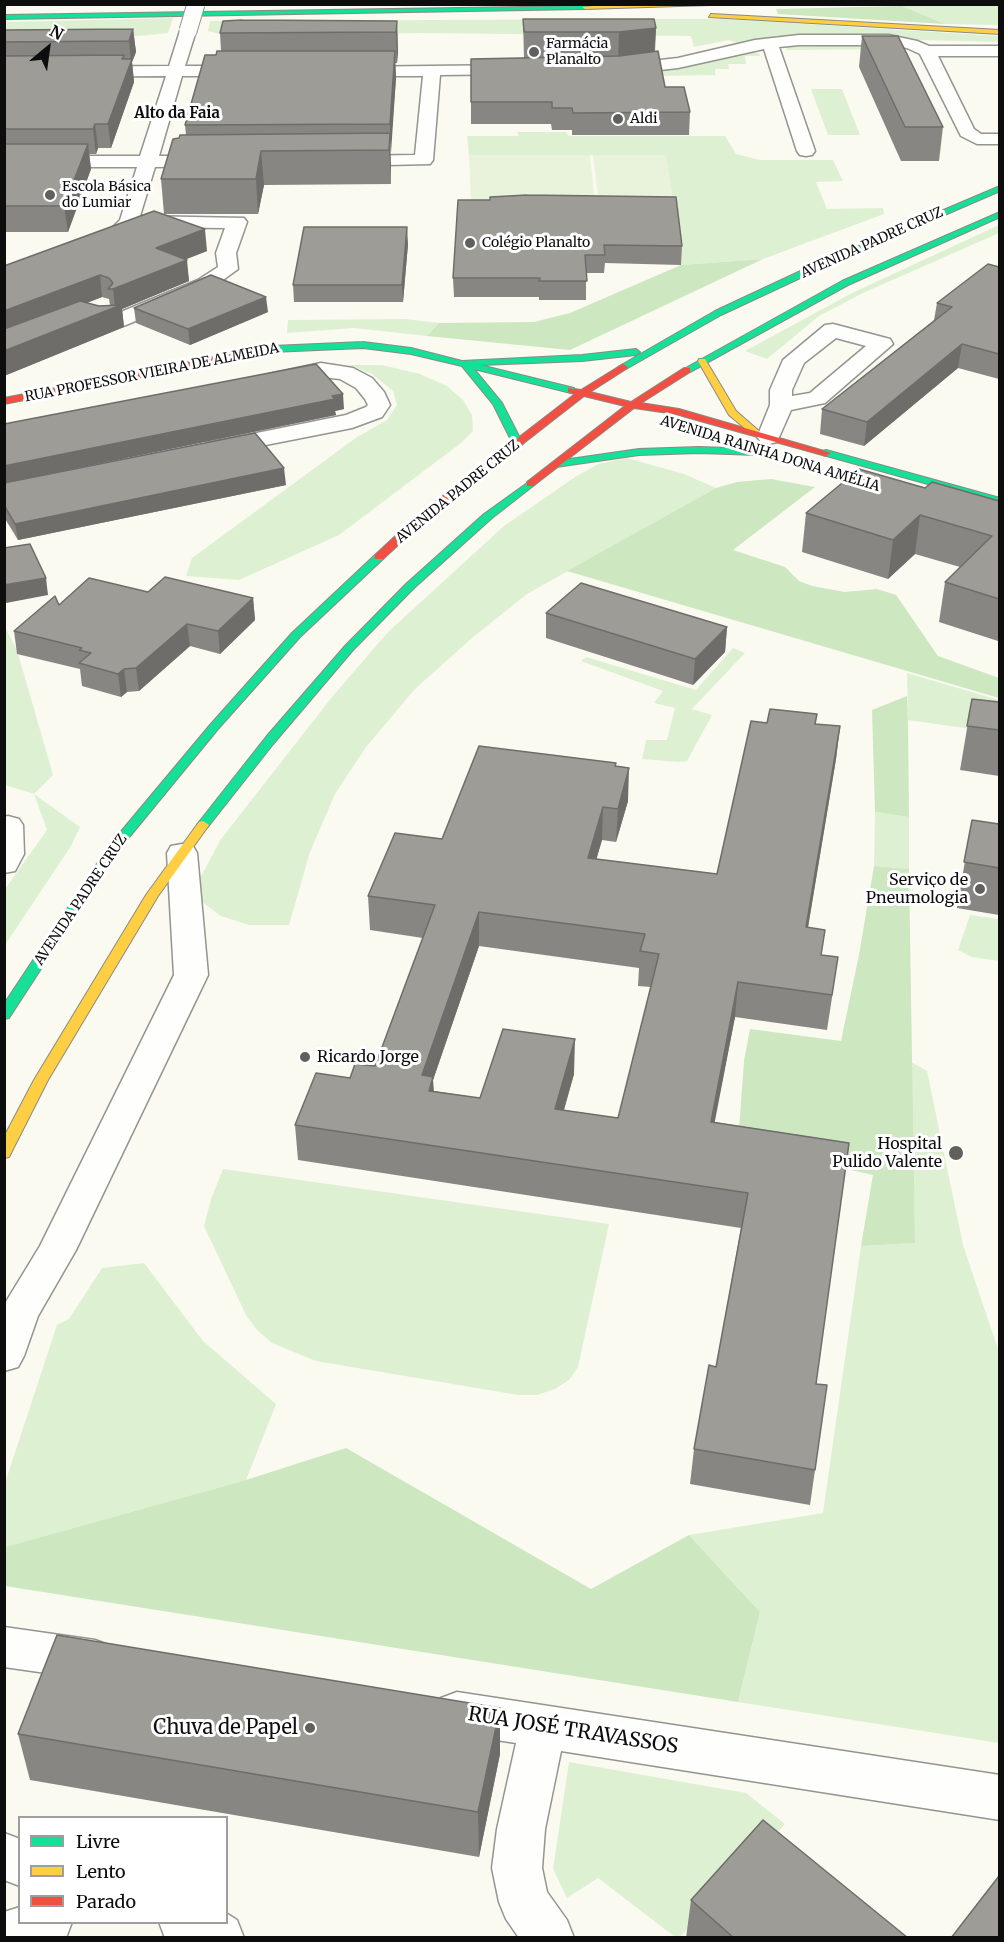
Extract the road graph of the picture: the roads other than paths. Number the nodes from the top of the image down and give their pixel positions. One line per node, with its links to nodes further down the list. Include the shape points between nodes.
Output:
1 (124, 4): 4 (main road)
2 (196, 4): 14 (street, bridge)
3 (738, 4): 5 (main road)
4 (4, 6)
5 (518, 9): 6 (main road); 7 (main road)
6 (4, 17)
7 (999, 32)
8 (770, 43): 9 (street, via 881,40); 13 (street, via 650,67); 20 (street)
9 (927, 51): 10 (street); 18 (street, via 967,132)
10 (999, 51)
11 (432, 70): 12 (street); 16 (street); 23 (street, via 424,160)
12 (529, 70)
13 (596, 70)
14 (177, 71): 15 (street); 17 (street); 25 (street)
15 (267, 71)
16 (335, 71)
17 (4, 72)
18 (977, 139): 19 (street); 21 (street, via 969,143 972,149)
19 (999, 139)
20 (806, 151)
21 (999, 154)
22 (225, 161): 25 (street)
23 (330, 161)
24 (4, 162): 25 (street)
25 (148, 162): 28 (street)
26 (999, 188): 35 (main road, AVENIDA PADRE CRUZ, via 810,270)
27 (999, 214): 36 (main road, AVENIDA PADRE CRUZ, via 845,283)
28 (129, 222): 29 (street, via 117,234); 30 (street, via 237,222)
29 (76, 249)
30 (226, 253): 31 (street); 33 (street, via 228,269 218,278 119,321)
31 (195, 266)
32 (113, 300): 33 (street)
33 (82, 313): 34 (street)
34 (60, 322)
35 (647, 351): 37 (main road); 39 (main road, AVENIDA PADRE CRUZ)
36 (702, 361): 41 (main road, AVENIDA PADRE CRUZ); 46 (main road, via 732,413)
37 (464, 363): 39 (main road, RUA PROFESSOR VIEIRA DE ALMEIDA); 40 (main road, RUA PROFESSOR VIEIRA DE ALMEIDA, via 363,345 281,348); 45 (main road, via 497,403)
38 (257, 382): 47 (street, via 314,371 337,371 359,379 379,405 374,412 352,421)
39 (582, 393): 41 (main road, RUA PROFESSOR VIEIRA DE ALMEIDA); 45 (main road, AVENIDA PADRE CRUZ)
40 (4, 401)
41 (632, 405): 43 (main road, AVENIDA RAINHA DONA AMÉLIA); 46 (main road, AVENIDA RAINHA DONA AMÉLIA, via 676,411); 48 (main road, AVENIDA PADRE CRUZ)
42 (781, 405): 46 (street)
43 (659, 423)
44 (704, 436): 46 (main road, AVENIDA RAINHA DONA AMÉLIA)
45 (518, 444): 53 (main road, AVENIDA PADRE CRUZ, via 421,518 281,652 112,850)
46 (764, 444): 48 (main road, via 639,452); 49 (main road, AVENIDA RAINHA DONA AMÉLIA)
47 (190, 453)
48 (555, 464): 51 (main road, AVENIDA PADRE CRUZ, via 488,516 349,648 270,740)
49 (999, 501)
50 (8, 825): 52 (street, via 9,854)
51 (182, 853): 54 (main road, AVENIDA PADRE CRUZ, via 152,895 41,1080); 55 (street, via 191,975 57,1250 20,1314)
52 (4, 864)
53 (4, 1015)
54 (4, 1152)
55 (4, 1356)
56 (4, 1647): 57 (street)
57 (133, 1666)
58 (414, 1707): 59 (street, RUA JOSÉ TRAVASSOS)
59 (543, 1726): 60 (street, RUA JOSÉ TRAVASSOS); 67 (street, via 521,1829 517,1868 524,1902)
60 (999, 1798)
61 (4, 1856): 62 (street)
62 (18, 1862)
63 (44, 1924): 65 (street)
64 (188, 1924): 66 (street, via 205,1928)
65 (4, 1937)
66 (219, 1938)
67 (549, 1938)

